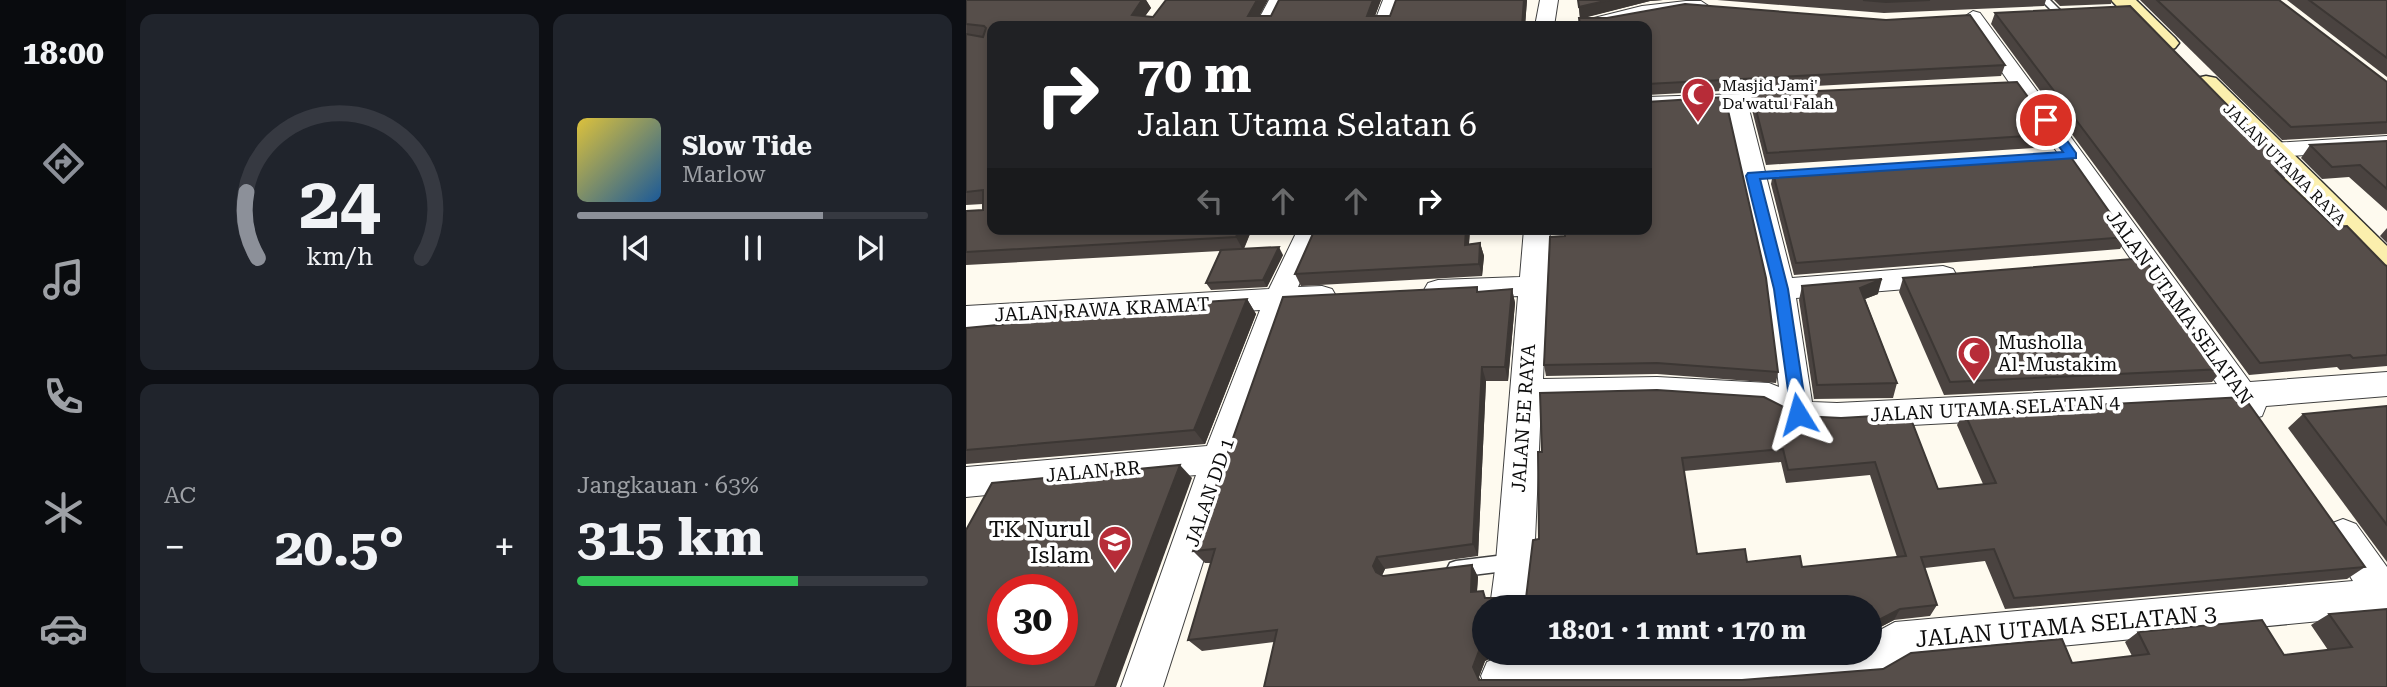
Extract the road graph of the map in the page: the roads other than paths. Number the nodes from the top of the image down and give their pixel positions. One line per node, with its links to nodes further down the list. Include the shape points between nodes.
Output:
1 (1278, 0): 9 (street)
2 (1392, 0): 10 (street)
3 (1549, 0): 11 (street)
4 (2120, 6): 17 (main road, JALAN UTAMA RAYA)
5 (2045, 8): 7 (street)
6 (1723, 9): 12 (street, via 1662,8)
7 (2079, 11)
8 (1977, 17): 32 (street, JALAN UTAMA SELATAN, via 2007,85 2132,260)
9 (1267, 21)
10 (1385, 21)
11 (1546, 21)
12 (1606, 21)
13 (1818, 95): 14 (street)
14 (1736, 100): 15 (street); 19 (street)
15 (1652, 103)
16 (2387, 144): 17 (street)
17 (2272, 150): 22 (main road, JALAN UTAMA RAYA)
18 (1780, 174): 19 (street)
19 (1752, 176): 25 (street)
20 (1308, 235): 28 (street, JALAN DD 1)
21 (1536, 235): 24 (street, JALAN EE RAYA)
22 (2387, 267)
23 (1970, 274): 25 (street)
24 (1532, 286): 26 (street); 31 (street, JALAN EE RAYA)
25 (1781, 289): 33 (street)
26 (1412, 292)
27 (1346, 295): 28 (street, JALAN RAWA KRAMAT)
28 (1279, 298): 29 (street, JALAN RAWA KRAMAT); 35 (street, JALAN DD 1)
29 (966, 317)
30 (2387, 384): 32 (street, JALAN UTAMA SELATAN 4)
31 (1525, 392): 33 (street, JALAN UTAMA SELATAN 4, via 1657,388 1769,396); 38 (street, JALAN EE RAYA)
32 (2242, 395): 33 (street, JALAN UTAMA SELATAN 4, via 1837,416); 34 (street, JALAN UTAMA SELATAN)
33 (1798, 414)
34 (2266, 428)
35 (1219, 459): 36 (street, JALAN RR); 43 (street, JALAN DD 1)
36 (980, 492)
37 (2330, 518): 41 (street)
38 (1515, 562): 39 (lane); 40 (street, JALAN EE RAYA)
39 (1444, 571)
40 (1511, 595)
41 (2386, 597): 42 (street, JALAN UTAMA SELATAN 3, via 1895,642 1877,656 1723,668 1688,680)
42 (1501, 672)
43 (1142, 687)

